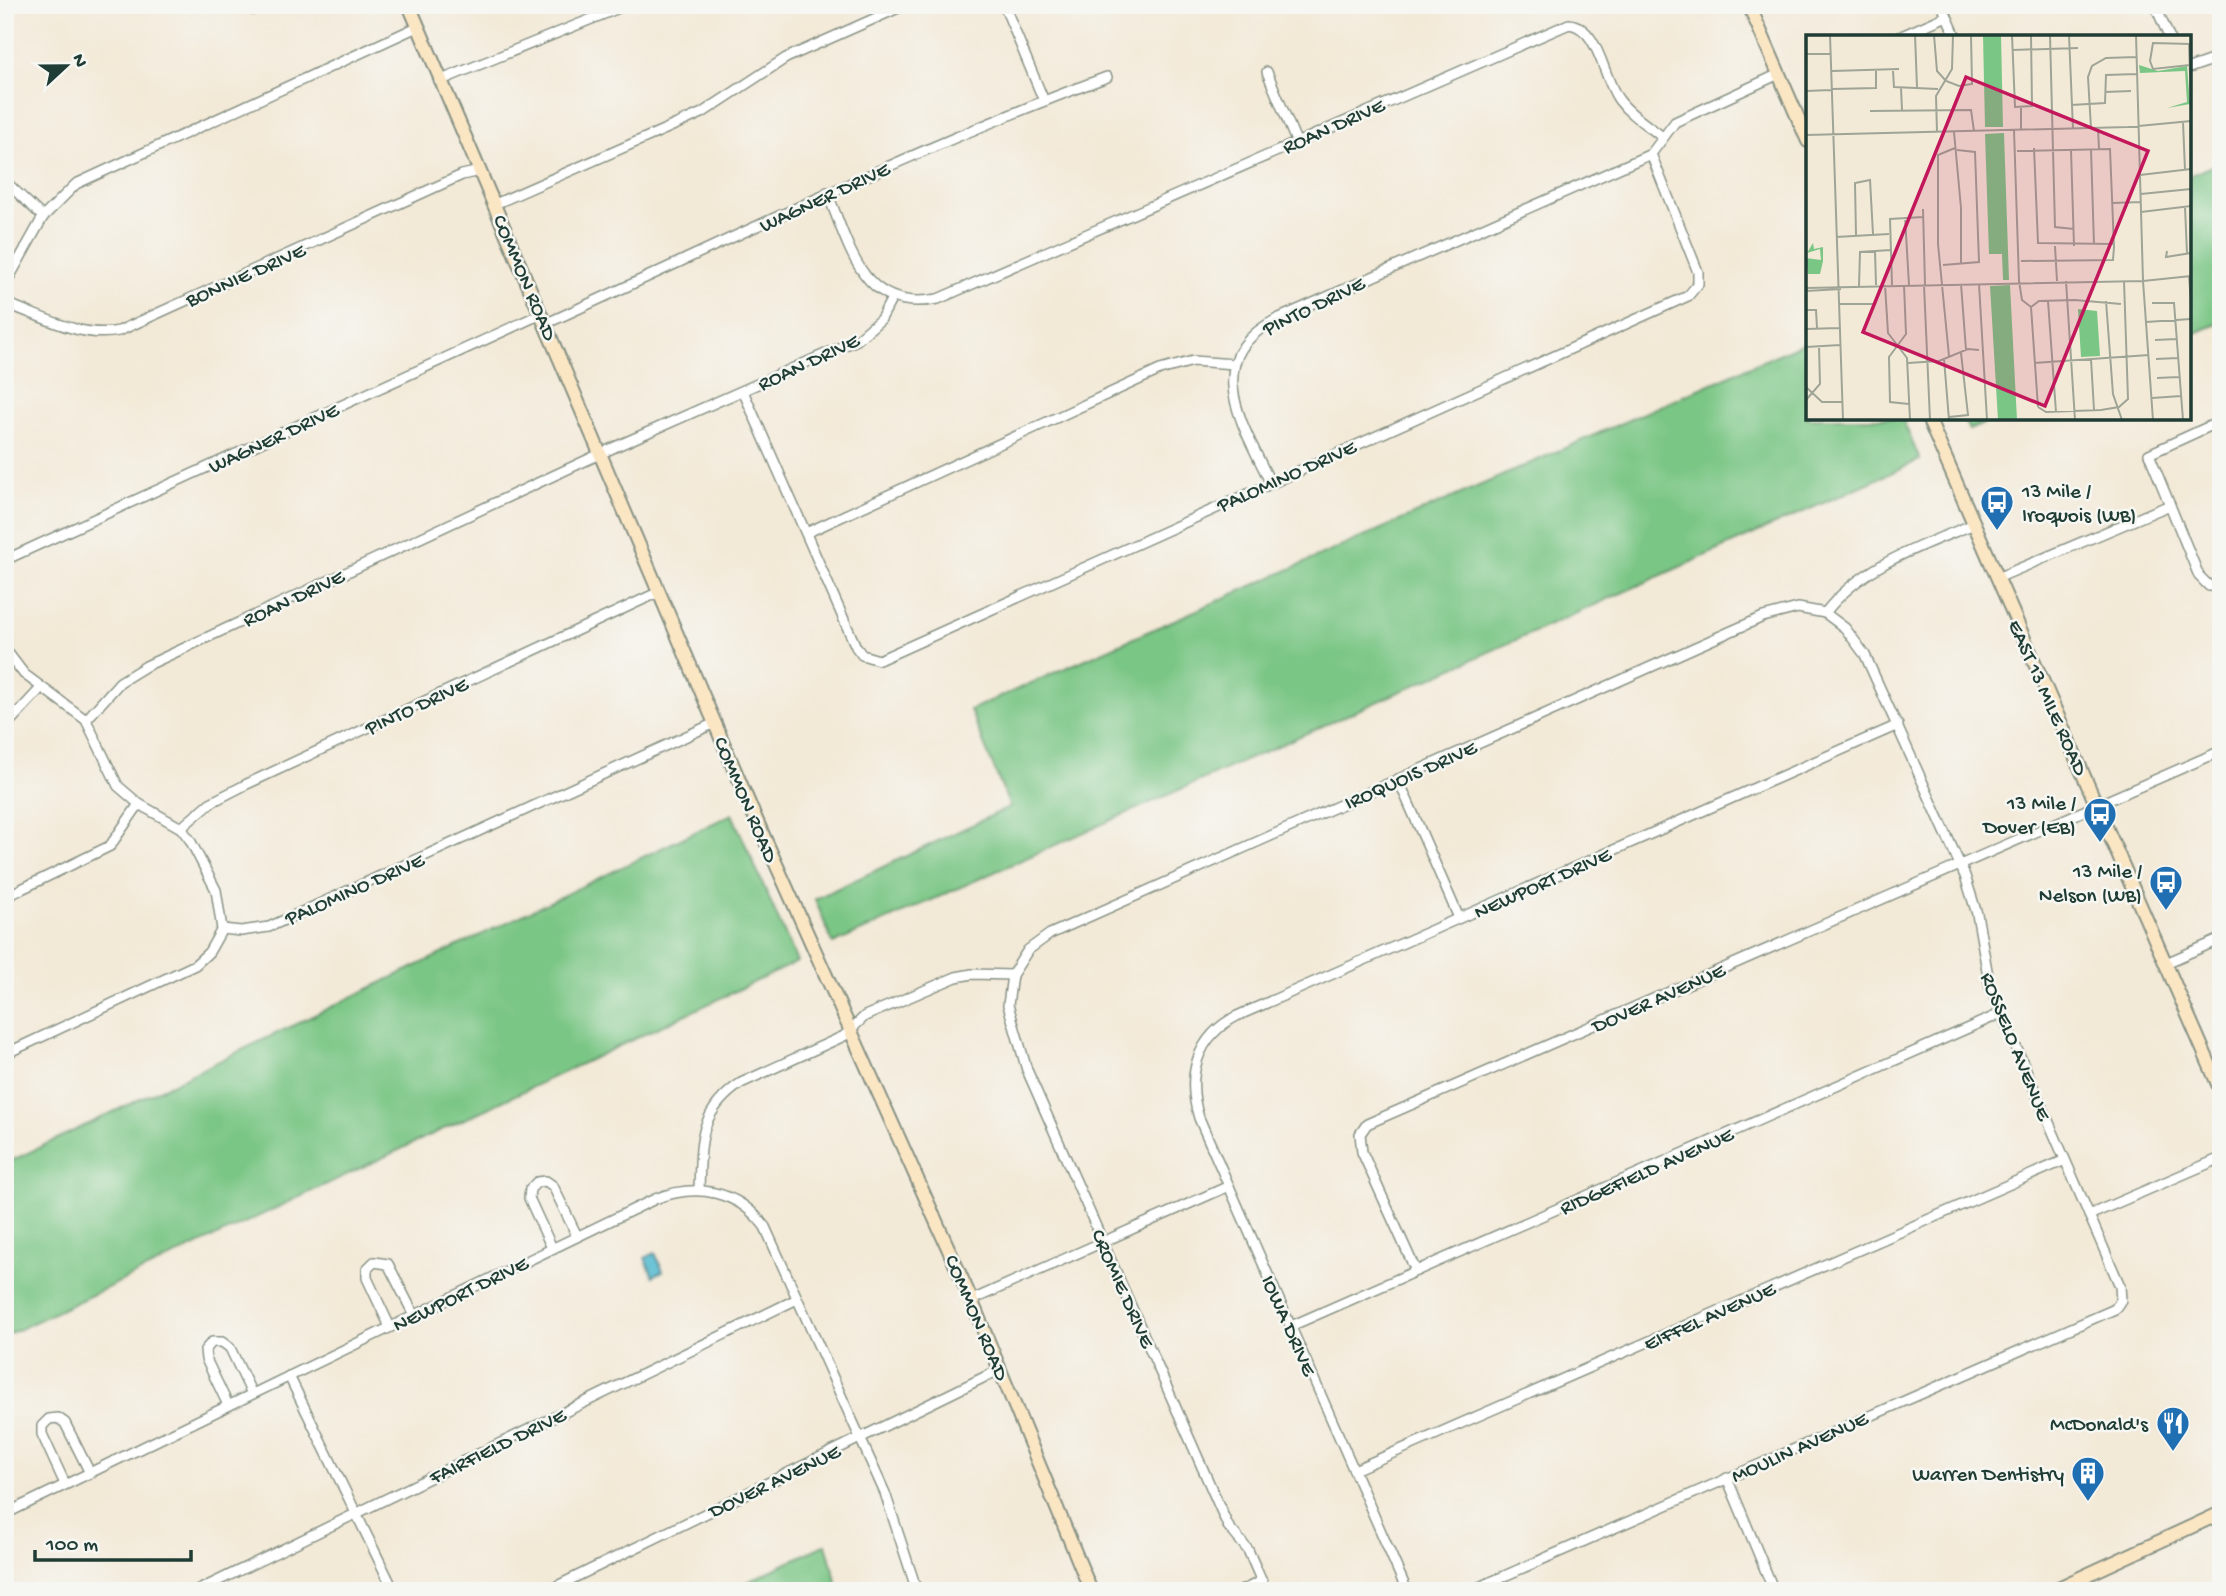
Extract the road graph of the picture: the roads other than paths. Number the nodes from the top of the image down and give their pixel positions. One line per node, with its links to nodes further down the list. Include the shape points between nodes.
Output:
1 (409, 5): 9 (street, COMMON ROAD)
2 (626, 5): 18 (street)
3 (905, 5): 27 (street, via 786,58 702,113)
4 (1004, 5): 19 (street)
5 (1749, 5): 16 (street)
6 (1942, 5): 8 (street)
7 (2155, 5): 12 (street)
8 (1947, 16): 10 (street); 11 (street)
9 (417, 27): 18 (street, COMMON ROAD); 28 (street, via 86,178)
10 (1904, 35)
11 (1955, 35)
12 (2168, 35)
13 (2221, 57): 14 (street)
14 (2191, 67)
15 (1267, 72): 22 (street)
16 (1779, 74): 20 (street, via 1691,112); 21 (street)
17 (1107, 78): 19 (street, WAGNER DRIVE)
18 (439, 81): 24 (street, COMMON ROAD)
19 (1044, 101): 26 (street, WAGNER DRIVE)
20 (1661, 136): 22 (street, ROAN DRIVE, via 1620,102 1590,37 1578,25 1559,27); 23 (street)
21 (1806, 136)
22 (1296, 141): 30 (street, ROAN DRIVE, via 950,296 925,302)
23 (1651, 154): 33 (street, PINTO DRIVE, via 1278,319 1243,344); 38 (street, PALOMINO DRIVE, via 1696,264 1698,284 1679,301)
24 (480, 170): 27 (street, COMMON ROAD); 31 (street, BONNIE DRIVE, via 119,331 104,334 75,329)
25 (5, 181): 28 (street)
26 (827, 192): 30 (street, via 860,270 875,288); 32 (street, WAGNER DRIVE)
27 (495, 204): 32 (street, COMMON ROAD)
28 (43, 217): 29 (street)
29 (5, 285)
30 (892, 298): 34 (street, ROAN DRIVE, via 881,319 857,340)
31 (5, 303)
32 (543, 319): 37 (street, COMMON ROAD); 42 (street, WAGNER DRIVE)
33 (1234, 364): 38 (street, via 1237,414); 41 (street, via 1193,361 1160,370)
34 (743, 391): 37 (street, ROAN DRIVE); 41 (street)
35 (1929, 420): 40 (street, EAST 13 MILE ROAD)
36 (2221, 421): 39 (street, via 2149,453)
37 (600, 454): 45 (street, COMMON ROAD); 49 (street, ROAN DRIVE, via 138,670 120,682)
38 (1269, 482): 41 (street, PALOMINO DRIVE, via 891,656 870,660 856,647)
39 (2170, 505): 43 (street); 44 (street, via 2200,576 2208,586)
40 (1974, 524): 43 (street, EAST 13 MILE ROAD); 46 (street, via 1866,572)
41 (806, 533)
42 (5, 560)
43 (1997, 578): 56 (street, EAST 13 MILE ROAD)
44 (2221, 586)
45 (659, 592): 50 (street, COMMON ROAD); 57 (street, PINTO DRIVE, via 228,793)
46 (1825, 613): 51 (street, ROSSELO AVENUE, via 1858,643); 54 (street, IROQUOIS DRIVE, via 1798,608 1776,612)
47 (5, 649): 48 (street, via 23,674)
48 (41, 688): 49 (street); 52 (street)
49 (86, 720): 55 (street, via 112,778)
50 (715, 723): 61 (street, PALOMINO DRIVE, via 269,927); 66 (street, COMMON ROAD)
51 (1898, 725): 58 (street, ROSSELO AVENUE); 60 (street, NEWPORT DRIVE)
52 (5, 727)
53 (2221, 751): 56 (street)
54 (1398, 779): 60 (street); 64 (street, IROQUOIS DRIVE, via 1050,934 1028,950)
55 (139, 804): 57 (street); 59 (street, via 110,846)
56 (2097, 805): 58 (street, DOVER AVENUE); 63 (street, EAST 13 MILE ROAD)
57 (181, 828): 61 (street, via 216,890)
58 (1960, 865): 65 (street, ROSSELO AVENUE, via 1975,902 1985,973); 78 (street, DOVER AVENUE, via 1367,1124 1360,1134 1362,1152)
59 (5, 897)
60 (1459, 918): 68 (street, NEWPORT DRIVE, via 1231,1019 1215,1031)
61 (222, 929): 67 (street, via 195,965)
62 (2221, 939): 63 (street)
63 (2166, 963): 69 (street, EAST 13 MILE ROAD)
64 (1012, 975): 66 (street, via 956,977 865,1016); 76 (street, CROMIE DRIVE, via 1008,1005 1027,1070)
65 (2000, 1014): 71 (street, ROSSELO AVENUE); 78 (street, RIDGEFIELD AVENUE)
66 (850, 1029): 73 (street, via 725,1094 705,1125); 81 (street, COMMON ROAD)
67 (5, 1054)
68 (1198, 1056): 72 (street, IOWA DRIVE, via 1193,1098)
69 (2221, 1091)
70 (2221, 1158): 74 (street)
71 (2064, 1160): 74 (street, ROSSELO AVENUE); 90 (street, EIFFEL AVENUE)
72 (1229, 1186): 76 (street); 83 (street, IOWA DRIVE)
73 (699, 1189): 75 (street, NEWPORT DRIVE, via 655,1199); 80 (street, via 733,1199 758,1218)
74 (2089, 1215): 79 (street, ROSSELO AVENUE)
75 (577, 1236): 77 (street, NEWPORT DRIVE); 77 (street, via 553,1186 537,1182 529,1198)
76 (1103, 1242): 81 (street); 97 (street, CROMIE DRIVE, via 1228,1526 1248,1550)
77 (552, 1248): 82 (street, NEWPORT DRIVE)
78 (1416, 1272): 83 (street, RIDGEFIELD AVENUE)
79 (2123, 1296): 92 (street, MOULIN AVENUE, via 2115,1309)
80 (797, 1299): 89 (street); 96 (street, FAIRFIELD DRIVE)
81 (972, 1300): 85 (street, COMMON ROAD)
82 (414, 1315): 84 (street, NEWPORT DRIVE); 84 (street, via 388,1264 374,1262 367,1278)
83 (1291, 1326): 90 (street, IOWA DRIVE)
84 (390, 1327): 86 (street, NEWPORT DRIVE)
85 (1001, 1369): 89 (street, DOVER AVENUE); 102 (street, COMMON ROAD)
86 (289, 1376): 87 (street, NEWPORT DRIVE); 96 (street)
87 (252, 1394): 88 (street, NEWPORT DRIVE); 88 (street, via 230,1348 212,1342 205,1350 206,1359)
88 (228, 1405): 91 (street, NEWPORT DRIVE)
89 (860, 1438): 100 (street, DOVER AVENUE); 101 (street, via 896,1518)
90 (1354, 1470): 104 (street, IOWA DRIVE)
91 (90, 1473): 93 (street, NEWPORT DRIVE); 93 (street, via 65,1423 48,1419 42,1434)
92 (1727, 1478): 105 (street, MOULIN AVENUE); 106 (street)
93 (65, 1484): 95 (street, NEWPORT DRIVE)
94 (2221, 1513): 107 (street)
95 (5, 1514)
96 (356, 1514): 98 (street, FAIRFIELD DRIVE); 99 (street)
97 (1264, 1586): 103 (street)
98 (197, 1591)
99 (394, 1591)
100 (547, 1591)
101 (917, 1591)
102 (1091, 1591)
103 (1241, 1591)
104 (1407, 1591)
105 (1470, 1591)
106 (1774, 1591)
107 (2052, 1591)

